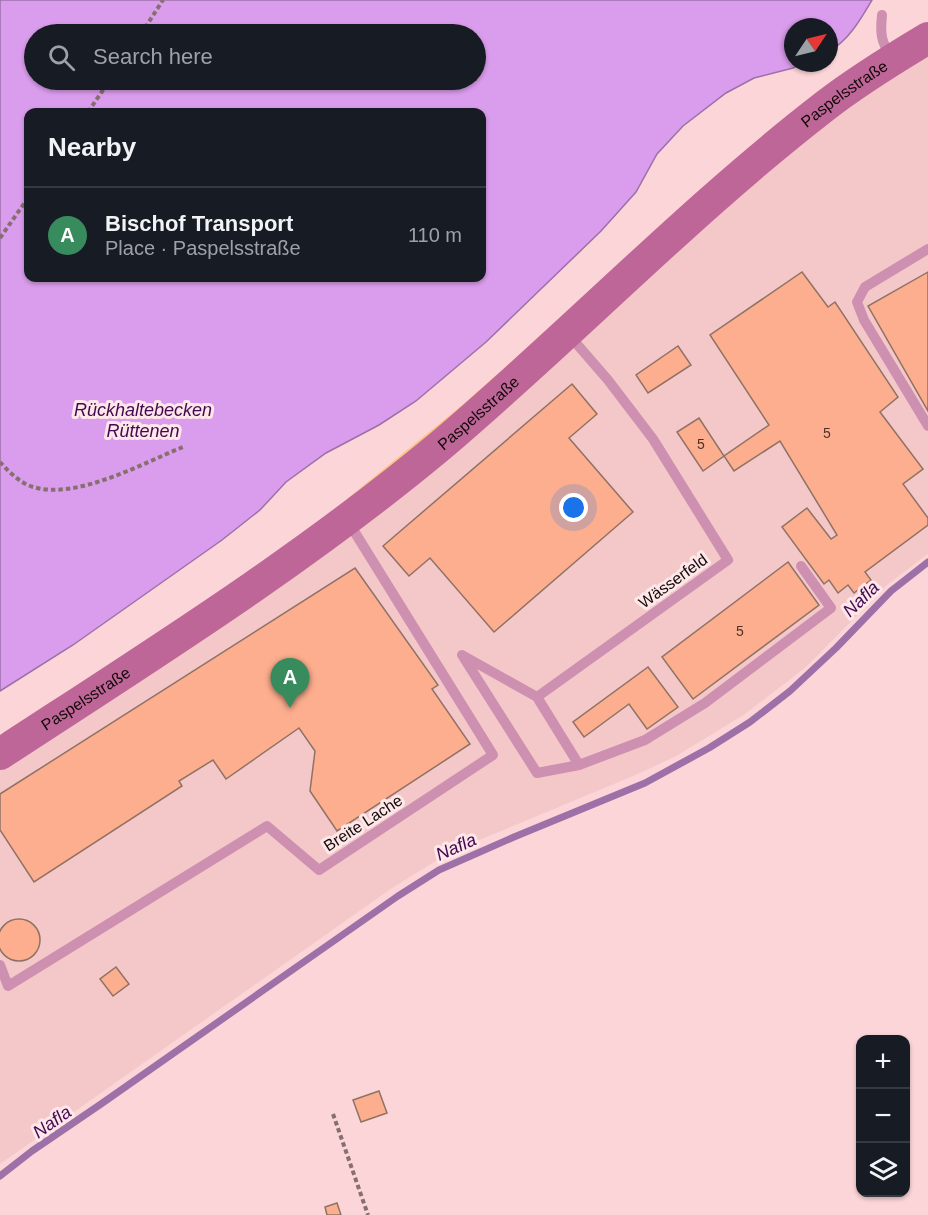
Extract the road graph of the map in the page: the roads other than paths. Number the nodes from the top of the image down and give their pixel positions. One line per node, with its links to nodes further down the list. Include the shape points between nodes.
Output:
1 (882, 15): 3 (lane, via 882,43)
2 (928, 38): 3 (main road, Paspelsstraße)
3 (893, 60): 5 (main road, Paspelsstraße, via 768,151)
4 (928, 249): 6 (lane, via 865,287 857,302)
5 (567, 333): 7 (main road, Paspelsstraße, via 439,446); 9 (lane, Wässerfeld, via 653,439 728,560)
6 (928, 426)
7 (347, 520): 10 (main road, Paspelsstraße, via 203,622); 12 (lane, Breite Lache, via 493,755 319,870 267,826 8,986)
8 (801, 566): 11 (lane, via 831,608 705,703 645,741)
9 (537, 697): 11 (lane); 11 (lane, via 462,655 537,773)
10 (0, 754)
11 (579, 765)
12 (0, 965)

